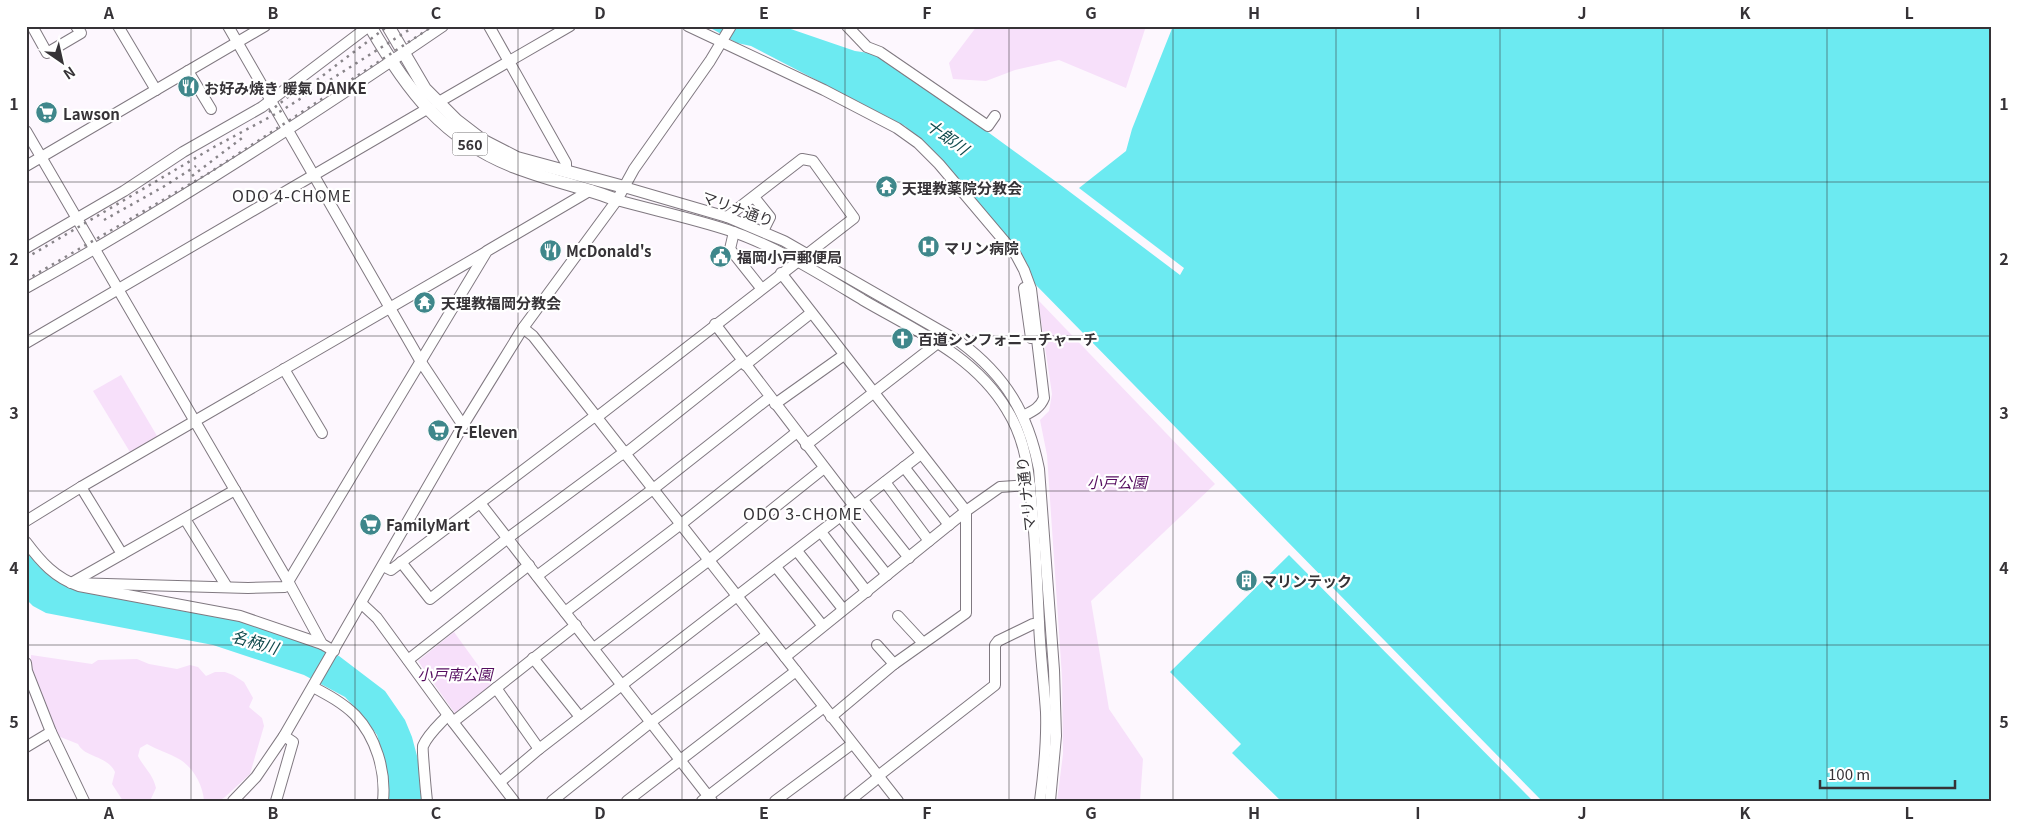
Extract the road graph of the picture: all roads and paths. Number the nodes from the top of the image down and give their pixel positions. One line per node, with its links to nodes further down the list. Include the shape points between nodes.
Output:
1 (32, 26): 2 (street, via 47,53 80,33)
2 (76, 26)
3 (118, 26): 20 (street)
4 (228, 26): 15 (street)
5 (265, 26): 15 (street)
6 (369, 26): 18 (main road, 560); 21 (street)
7 (388, 26): 16 (main road, 560)
8 (443, 26): 16 (street)
9 (489, 26): 17 (street)
10 (570, 26): 17 (street)
11 (688, 26): 14 (street)
12 (731, 26): 14 (street)
13 (847, 26): 24 (street, via 867,46 988,126)
14 (721, 42): 31 (street); 61 (street, via 824,90 897,128 918,143 1016,256 1031,290 1044,398 1042,404)
15 (237, 43): 19 (street); 21 (street)
16 (404, 53): 18 (street); 22 (main road, 560)
17 (510, 61): 22 (street); 29 (street, via 566,163)
18 (390, 62): 22 (main road, 560, via 415,97); 25 (street)
19 (188, 71): 20 (street); 23 (street)
20 (156, 90): 27 (street)
21 (269, 101): 25 (street); 36 (street)
22 (432, 106): 29 (main road, 560, via 517,158); 30 (street); 32 (main road, 560, via 449,129 476,148 552,180)
23 (210, 109)
24 (995, 116)
25 (286, 130): 30 (street); 40 (street, via 185,196)
26 (26, 131): 27 (street)
27 (42, 157): 28 (street); 36 (street)
28 (26, 166)
29 (566, 172): 31 (main road, 560)
30 (312, 175): 47 (street); 48 (street)
31 (624, 187): 34 (street); 35 (street, マリナ通り)
32 (591, 190): 34 (main road, 560); 41 (street)
33 (754, 196): 35 (street); 37 (street, via 770,217); 42 (street, via 802,159 813,161 854,218)
34 (616, 200): 38 (street, マリナ通り); 51 (street)
35 (727, 217): 37 (street, マリナ通り)
36 (77, 219): 39 (street); 40 (street)
37 (763, 231): 42 (street, マリナ通り)
38 (734, 232): 43 (street, マリナ通り); 46 (street, via 730,249)
39 (26, 248)
40 (95, 249): 45 (street); 47 (street)
41 (487, 251): 48 (street); 55 (street)
42 (808, 253): 43 (street); 61 (street, マリナ通り, via 941,331 977,356 1009,391)
43 (797, 261): 44 (street); 52 (street, マリナ通り)
44 (781, 273): 46 (street); 49 (street)
45 (26, 288)
46 (761, 288): 50 (street)
47 (119, 290): 53 (street); 62 (street)
48 (391, 308): 55 (street); 57 (street)
49 (811, 312): 54 (street); 56 (street)
50 (714, 324): 56 (street); 60 (street)
51 (524, 328): 60 (street); 63 (street)
52 (939, 342): 58 (street); 72 (street, マリナ通り, via 988,384 1007,409 1025,450)
53 (26, 343)
54 (844, 355): 58 (street); 59 (street)
55 (421, 362): 63 (street, via 460,420); 100 (street)
56 (744, 363): 59 (street); 67 (street)
57 (284, 369): 62 (street); 65 (street)
58 (873, 392): 66 (street); 68 (street)
59 (772, 400): 64 (street); 74 (street)
60 (596, 416): 67 (street); 77 (street)
61 (1023, 416): 152 (street, マリナ通り, via 1040,469 1056,736)
62 (196, 422): 73 (street); 75 (street)
63 (465, 422): 95 (street)
64 (797, 432): 66 (street); 83 (street)
65 (322, 433)
66 (806, 445): 70 (street)
67 (624, 453): 74 (street); 86 (street)
68 (921, 454): 69 (street); 79 (street)
69 (904, 467): 71 (street); 84 (street)
70 (824, 468): 78 (street); 92 (street)
71 (885, 482): 76 (street); 87 (street)
72 (1030, 485): 79 (street, via 1000,487); 108 (street, マリナ通り, via 1038,559)
73 (81, 487): 82 (street); 90 (street)
74 (653, 489): 83 (street); 97 (street)
75 (235, 490): 81 (street); 100 (street)
76 (863, 500): 78 (street); 91 (street)
77 (480, 503): 86 (street); 93 (street)
78 (854, 506): 80 (street)
79 (966, 511): 84 (street); 112 (street, via 966,613)
80 (841, 517): 85 (street); 98 (street)
81 (185, 519): 90 (street); 101 (street)
82 (26, 521)
83 (681, 524): 92 (street); 106 (street)
84 (949, 525): 87 (street)
85 (821, 532): 89 (street); 102 (street)
86 (508, 538): 93 (street, via 430,599); 94 (street)
87 (929, 541): 91 (street)
88 (26, 542): 99 (street, via 45,567)
89 (797, 551): 96 (street); 105 (street)
90 (122, 554): 99 (street)
91 (909, 558): 98 (street)
92 (709, 560): 103 (street); 115 (street)
93 (401, 562): 95 (street, via 391,570)
94 (529, 565): 97 (street); 119 (street)
95 (383, 566): 104 (street)
96 (776, 568): 103 (street); 110 (street)
97 (537, 576): 106 (street)
98 (887, 576): 102 (street)
99 (71, 583): 101 (street); 113 (street, via 240,616)
100 (289, 583): 101 (street, via 282,588); 113 (street)
101 (227, 587)
102 (867, 592): 105 (street)
103 (737, 596): 111 (street); 123 (street)
104 (362, 604): 116 (street); 119 (street, via 377,618)
105 (843, 609): 110 (street)
106 (565, 612): 109 (street)
107 (898, 616): 112 (street)
108 (1039, 624): 137 (street, via 1032,624 998,641 995,645 995,685); 151 (street, マリナ通り, via 1046,713)
109 (576, 625): 115 (street); 118 (street)
110 (822, 625): 117 (street)
111 (767, 635): 117 (street); 130 (street)
112 (923, 643): 121 (street)
113 (322, 644): 116 (street)
114 (877, 645): 121 (street)
115 (594, 648): 123 (street)
116 (334, 651): 124 (street)
117 (785, 657): 122 (street)
118 (533, 658): 125 (street); 127 (street)
119 (408, 660): 129 (street)
120 (26, 663): 131 (street)
121 (894, 664): 128 (street)
122 (796, 671): 126 (street); 136 (street)
123 (622, 685): 127 (street); 130 (street)
124 (313, 687): 132 (street); 143 (street, via 355,715 368,732 379,755)
125 (496, 688): 129 (street); 135 (street)
126 (824, 707): 128 (street); 139 (street)
127 (580, 717): 135 (street)
128 (831, 717): 133 (street)
129 (450, 718): 138 (street); 144 (street, via 428,737 422,748)
130 (651, 722): 136 (street); 146 (street)
131 (51, 732): 134 (street); 140 (street)
132 (284, 736): 141 (street, via 256,777); 142 (street, via 293,742)
133 (852, 744): 137 (street); 148 (street)
134 (26, 747)
135 (539, 749): 138 (street)
136 (680, 760): 139 (street); 147 (street)
137 (879, 777): 149 (street); 150 (street)
138 (500, 782): 145 (street)
139 (708, 799)
140 (80, 800)
141 (233, 801)
142 (276, 801)
143 (383, 801)
144 (426, 801)
145 (514, 801)
146 (552, 801)
147 (626, 801)
148 (775, 801)
149 (849, 801)
150 (898, 801)
151 (1040, 801)
152 (1050, 801)

